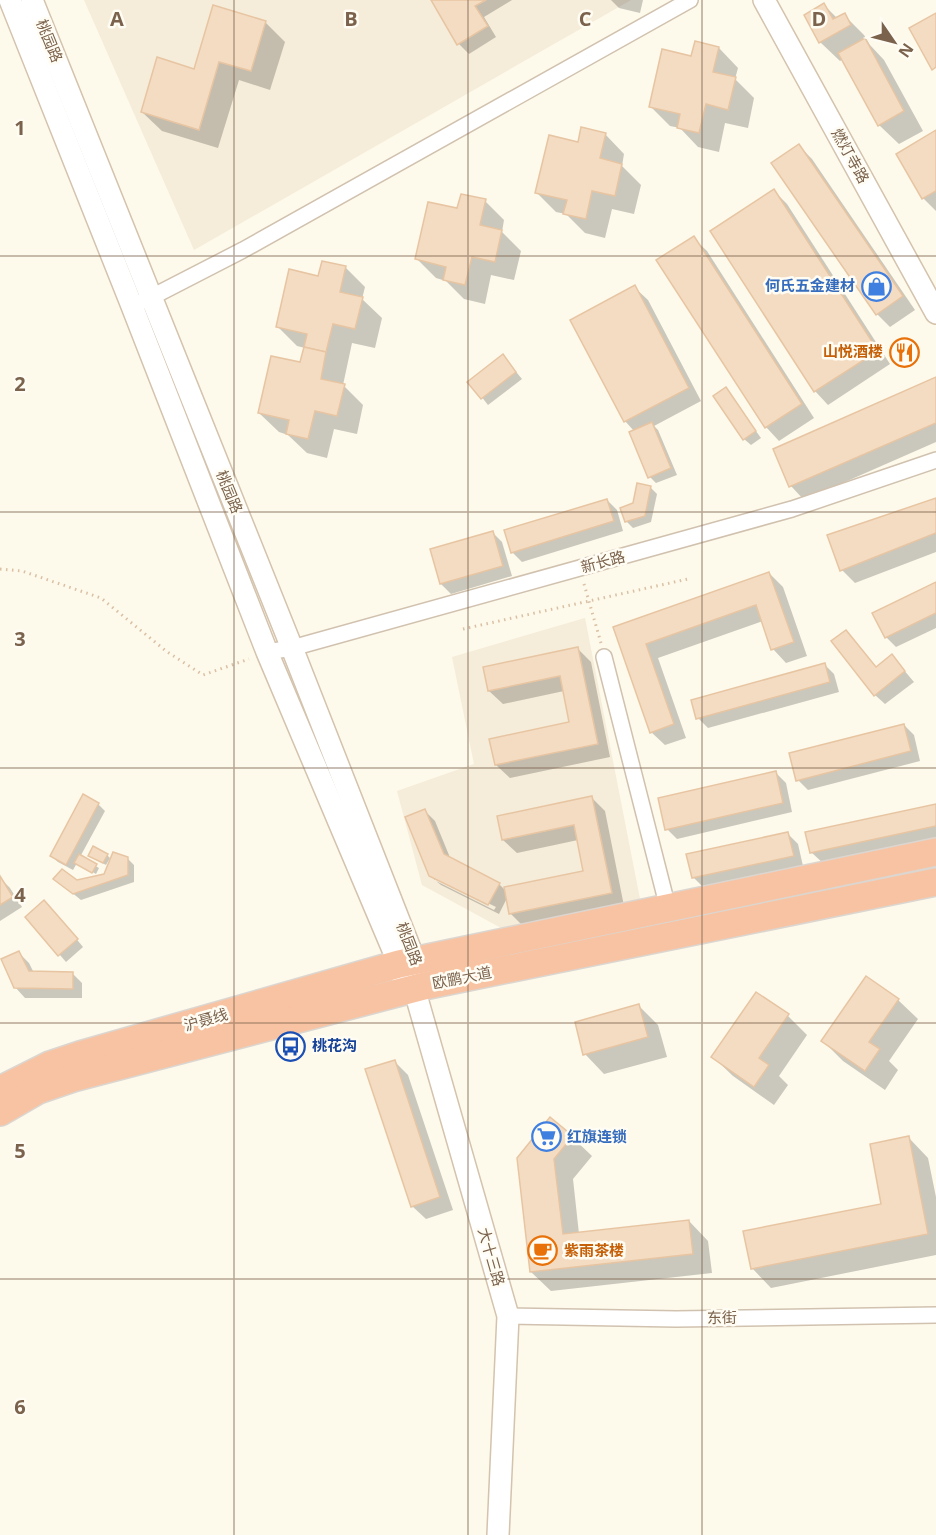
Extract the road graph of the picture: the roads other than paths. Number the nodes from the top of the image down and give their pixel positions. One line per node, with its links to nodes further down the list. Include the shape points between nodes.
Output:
1 (10, 0): 5 (main road)
2 (32, 0): 5 (main road, 桃园路)
3 (690, 0): 5 (street)
4 (764, 0): 6 (main road, 燃灯寺路)
5 (142, 302): 8 (main road, 桃园路); 9 (main road)
6 (936, 313)
7 (936, 460): 8 (street, 新长路, via 792,510)
8 (292, 648): 9 (street, 新长路); 14 (main road, 桃园路)
9 (267, 652): 14 (main road)
10 (604, 657): 13 (street)
11 (936, 852): 13 (highway, 欧鹏大道)
12 (936, 882): 14 (highway, 欧鹏大道)
13 (668, 908): 14 (highway, 欧鹏大道)
14 (412, 978): 15 (highway, 沪聂线, via 80,1055); 16 (highway, 欧鹏大道, via 74,1078 39,1090); 18 (main road, 大十三路)
15 (0, 1090)
16 (0, 1112)
17 (936, 1315): 18 (street, 东街, via 676,1319)
18 (508, 1316): 19 (main road, 大十三路)
19 (498, 1535)

